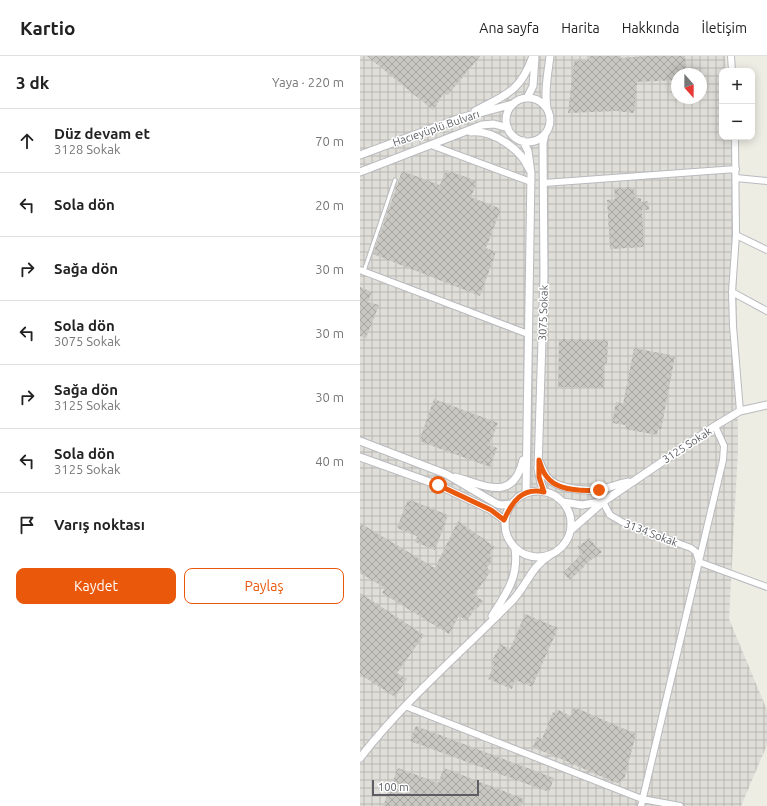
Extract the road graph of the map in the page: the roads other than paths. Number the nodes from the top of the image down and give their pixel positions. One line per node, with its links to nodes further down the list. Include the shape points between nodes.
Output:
1 (534, 56): 5 (street, via 533,86); 8 (street, via 525,75 513,90)
2 (550, 56): 7 (street, via 546,85)
3 (731, 56): 4 (street)
4 (732, 68)
5 (527, 98): 6 (street); 7 (street, via 538,100)
6 (513, 104): 8 (street, Hacıeyüplü Bulvarı); 9 (street, via 507,116)
7 (547, 108): 11 (street, via 550,122)
8 (460, 118): 15 (street, Hacıeyüplü Bulvarı)
9 (508, 128): 10 (street, Hacıeyüplü Bulvarı, via 485,124); 13 (street)
10 (461, 134): 14 (street, Hacıeyüplü Bulvarı); 18 (street, via 477,131 493,135 522,158)
11 (545, 134): 13 (street, via 535,140); 23 (street, 3075 Sokak)
12 (735, 140): 16 (street)
13 (523, 141): 18 (street, 3075 Sokak, via 528,151)
14 (431, 145): 17 (street, Hacıeyüplü Bulvarı); 22 (street)
15 (360, 155)
16 (736, 169): 19 (street); 23 (street)
17 (360, 172)
18 (531, 173): 22 (street, 3075 Sokak)
19 (736, 178): 21 (street); 24 (street)
20 (395, 180): 26 (lane)
21 (767, 181)
22 (531, 182): 29 (street, 3075 Sokak)
23 (544, 183): 36 (street, 3075 Sokak)
24 (736, 235): 25 (street); 27 (street)
25 (767, 250)
26 (362, 270): 29 (street)
27 (732, 292): 28 (street); 31 (street)
28 (767, 310)
29 (528, 334): 34 (street, 3075 Sokak)
30 (767, 405): 31 (street, 3125 Sokak)
31 (740, 411): 32 (street, 3125 Sokak)
32 (715, 426): 38 (street, 3125 Sokak); 48 (street, via 723,441 725,452)
33 (360, 441): 37 (street)
34 (525, 450): 37 (street, via 519,473 514,482 507,486 490,487); 40 (street, 3075 Sokak)
35 (360, 458): 44 (street, via 438,485 491,510)
36 (539, 460): 38 (street, 3125 Sokak, via 548,479 558,486 599,490); 39 (street, 3075 Sokak, via 539,477)
37 (446, 474): 43 (street, via 496,504)
38 (634, 480): 42 (street, 3125 Sokak)
39 (544, 492): 40 (street); 41 (street)
40 (526, 493): 43 (street)
41 (563, 502): 42 (street, 3125 Sokak, via 582,506); 45 (street, via 571,519)
42 (603, 502): 45 (street, 3125 Sokak); 48 (street, 3134 Sokak, via 610,515 639,530 690,548 696,552)
43 (511, 504): 44 (street)
44 (504, 520): 46 (street, via 507,536)
45 (571, 530): 47 (street, via 567,541)
46 (515, 549): 47 (street, via 540,558); 50 (street, via 516,566 512,582)
47 (550, 555): 50 (street, via 539,563 515,597)
48 (699, 562): 49 (street); 53 (street)
49 (767, 586)
50 (486, 625): 51 (street)
51 (405, 706): 52 (street); 53 (street)
52 (360, 758)
53 (642, 799): 54 (street); 55 (street)
54 (640, 806)
55 (680, 806)

